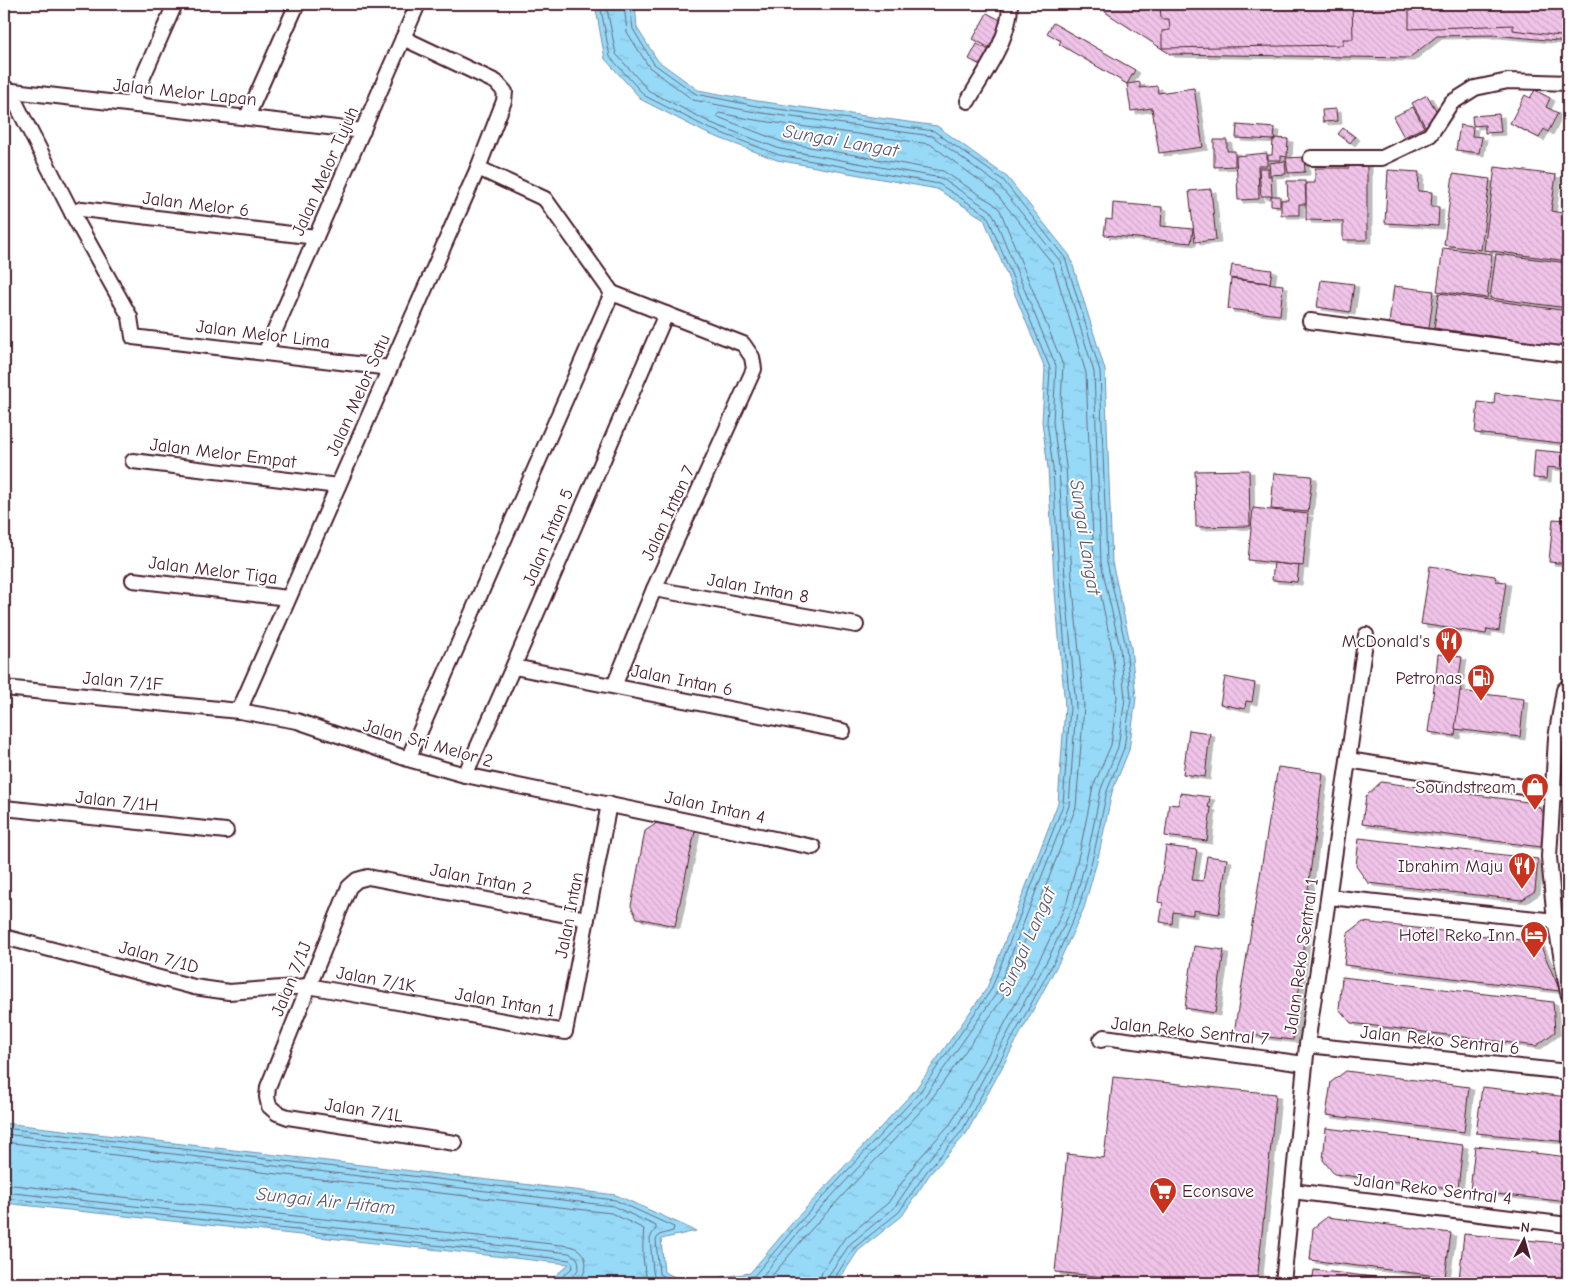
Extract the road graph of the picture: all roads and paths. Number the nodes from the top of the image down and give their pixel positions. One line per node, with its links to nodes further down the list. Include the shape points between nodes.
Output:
1 (175, 4): 9 (street)
2 (297, 4): 10 (street)
3 (418, 4): 5 (street, Jalan Melor Tujuh)
4 (1010, 4): 8 (street, via 1010,18 998,50)
5 (403, 38): 11 (street, Jalan Melor Tujuh); 13 (street, Jalan Melor Satu, via 496,82 505,92)
6 (1568, 83): 12 (street, via 1508,81 1475,88 1451,103 1430,135 1382,158)
7 (6, 90): 9 (street, Jalan Melor Lapan); 14 (street)
8 (968, 101)
9 (131, 104): 10 (street, Jalan Melor Lapan)
10 (248, 117): 11 (street, Jalan Melor Lapan)
11 (363, 130): 15 (street, Jalan Melor Tujuh)
12 (1311, 158)
13 (478, 168): 16 (street, via 544,199); 21 (street, Jalan Melor Satu)
14 (72, 213): 15 (street, Jalan Melor 6, via 82,209); 19 (street, Jalan Melor Lima, via 130,317 133,336)
15 (316, 237): 19 (street, Jalan Melor Tujuh)
16 (612, 294): 17 (street); 35 (street)
17 (666, 314): 25 (street, Jalan Intan 7, via 743,344 752,357 754,369); 29 (street, Jalan Intan 5)
18 (1310, 321): 20 (street)
19 (265, 353): 21 (street, Jalan Melor Lima)
20 (1568, 355)
21 (390, 368): 23 (street, Jalan Melor Satu)
22 (133, 462): 23 (street, Jalan Melor Empat)
23 (338, 486): 26 (street, Jalan Melor Satu)
24 (134, 580): 26 (street, Jalan Melor Tiga)
25 (654, 589): 27 (street, Jalan Intan 8); 30 (street, Jalan Intan 7)
26 (288, 598): 33 (street, Jalan Melor Satu)
27 (856, 624)
28 (1366, 635): 36 (street, Jalan Reko Sentral 1)
29 (514, 667): 30 (street, Jalan Intan 6); 37 (street, Jalan Intan 5)
30 (614, 686): 34 (street, Jalan Intan 6)
31 (1568, 686): 38 (street, via 1564,690 1560,710)
32 (4, 688): 33 (street, Jalan 7/1F)
33 (239, 711): 35 (street, Jalan Sri Melor 2, via 296,721)
34 (843, 731)
35 (408, 759): 37 (street, Jalan Sri Melor 2)
36 (1348, 760): 38 (street); 45 (street, Jalan Reko Sentral 1)
37 (465, 775): 40 (street, Jalan Sri Melor 2)
38 (1553, 790): 39 (street); 47 (street, via 1549,857)
39 (1568, 794)
40 (609, 804): 43 (street, Jalan Intan 4); 46 (street, Jalan Intan)
41 (4, 808): 42 (street, Jalan 7/1H)
42 (226, 831)
43 (813, 847)
44 (368, 878): 46 (street, Jalan Intan 2); 49 (street, Jalan 7/1J, via 357,880 349,887)
45 (1329, 897): 47 (street); 54 (street, Jalan Reko Sentral 1)
46 (587, 919): 52 (street, Jalan Intan)
47 (1555, 921): 50 (street)
48 (4, 937): 49 (street, Jalan 7/1D, via 194,987 229,992)
49 (308, 986): 51 (street, Jalan 7/1K); 57 (street, Jalan 7/1J, via 268,1087)
50 (1568, 993)
51 (438, 1009): 52 (street, Jalan Intan 1)
52 (566, 1032)
53 (1100, 1040): 55 (street, Jalan Reko Sentral 7, via 1104,1037)
54 (1307, 1045): 55 (street, Jalan Reko Sentral 1); 56 (street, Jalan Reko Sentral 6)
55 (1306, 1064): 59 (street, Jalan Reko Sentral 1)
56 (1568, 1072)
57 (269, 1106): 58 (street, Jalan 7/1L, via 288,1117)
58 (455, 1143)
59 (1292, 1191): 60 (street, Jalan Reko Sentral 4); 61 (street, Jalan Reko Sentral 1)
60 (1568, 1225)
61 (1283, 1283)

